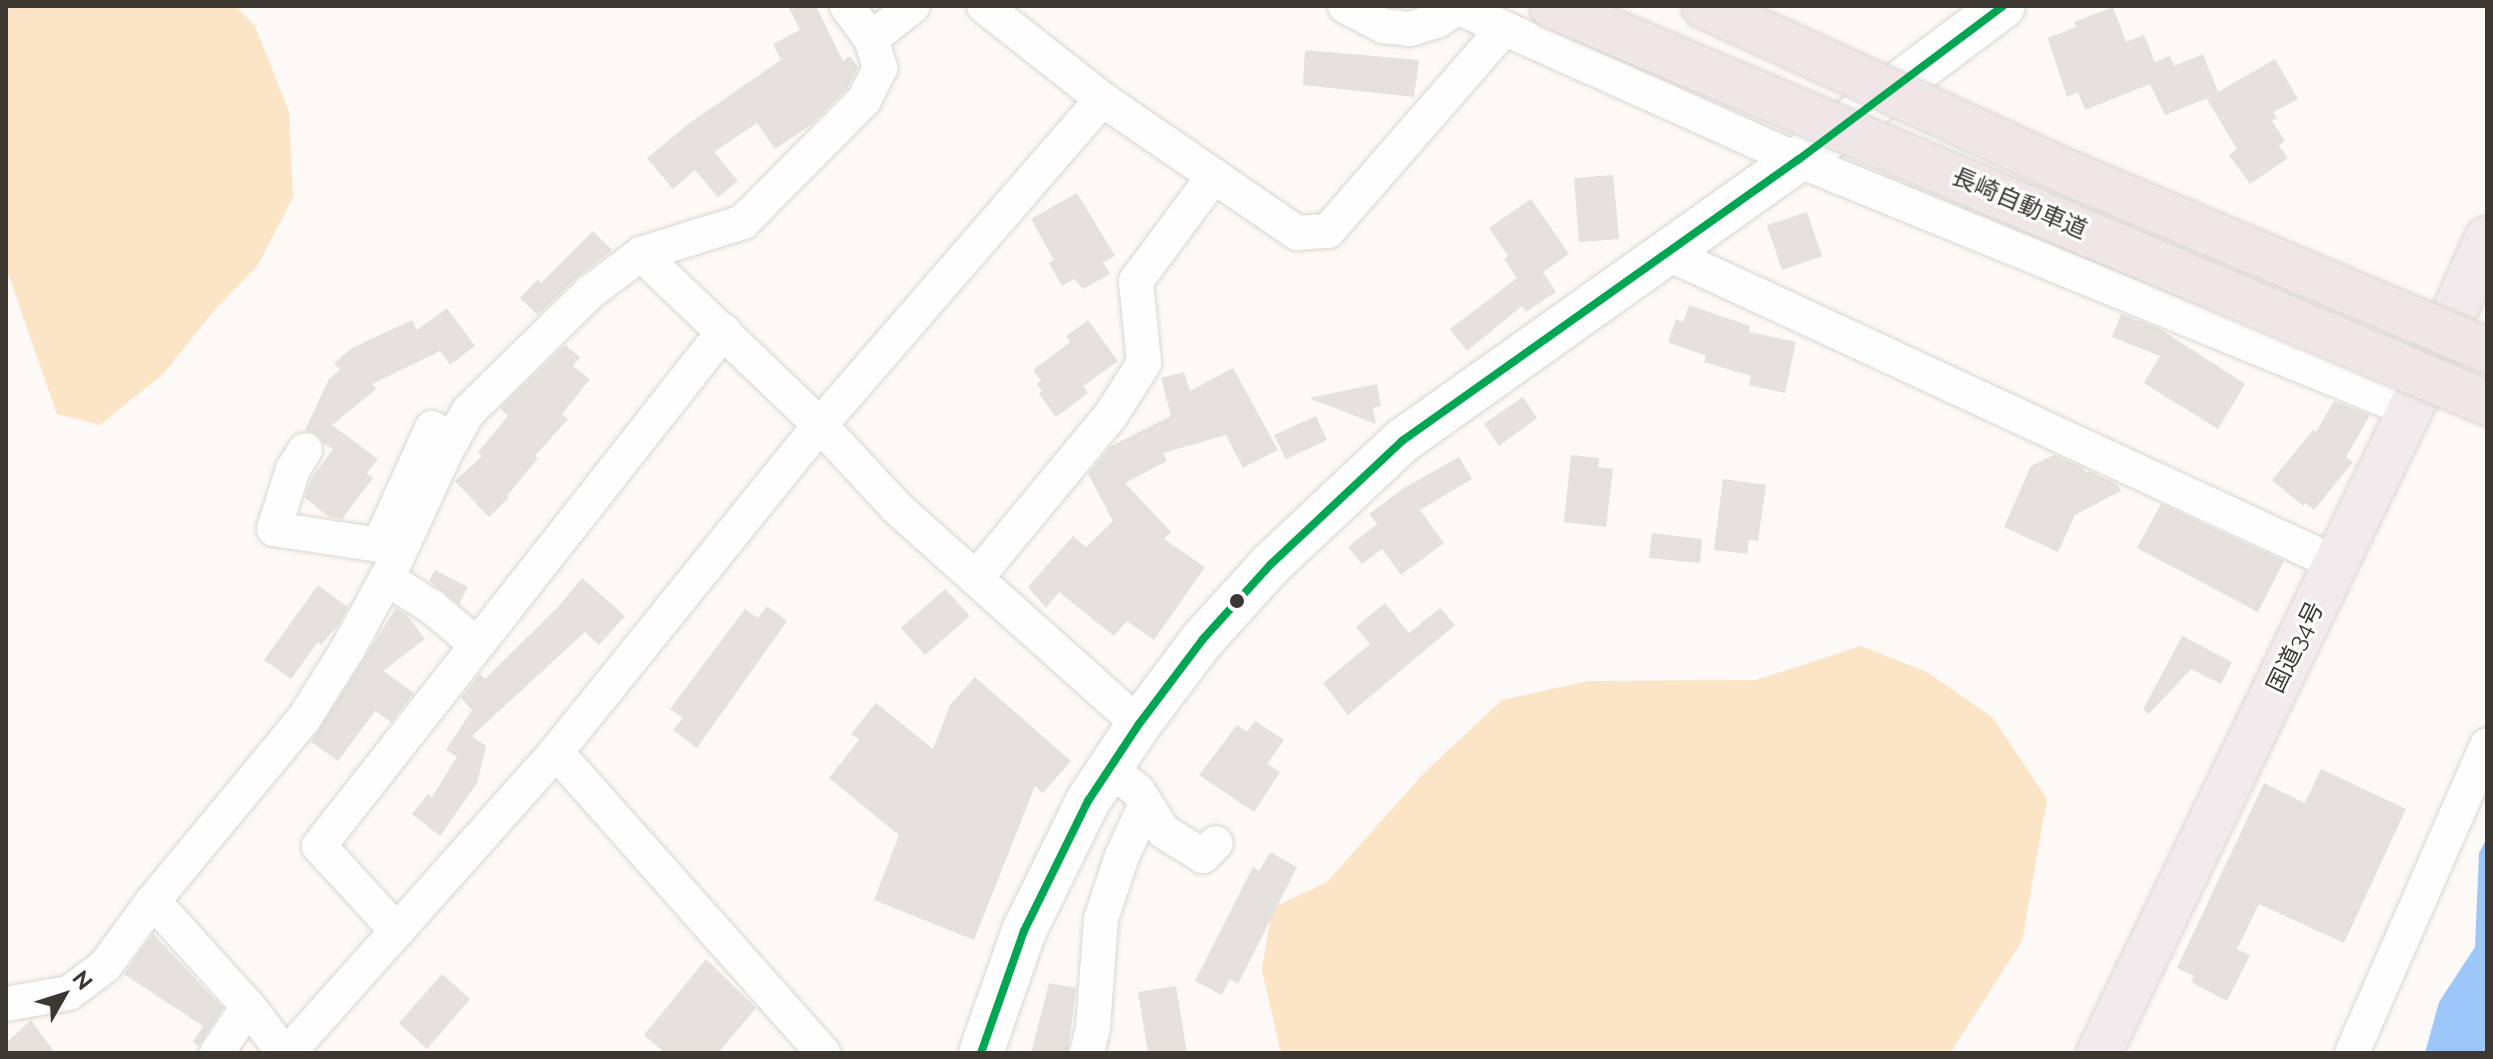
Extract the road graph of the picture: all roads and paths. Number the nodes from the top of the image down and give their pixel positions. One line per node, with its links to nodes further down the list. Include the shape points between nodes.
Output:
1 (847, 6): 10 (street)
2 (913, 6): 10 (street)
3 (984, 6): 11 (street)
4 (1345, 6): 9 (street, via 1383,26 1410,29 1437,21 1457,7)
5 (1533, 6): 9 (street)
6 (1552, 6): 19 (highway, 長崎自動車道, bridge)
7 (1704, 6): 18 (highway, 長崎自動車道, bridge, via 2060,169)
8 (2003, 6): 12 (street)
9 (1507, 32): 12 (street); 13 (street, via 1328,231 1297,233)
10 (871, 39): 16 (street, via 880,68 864,100 743,222)
11 (1102, 99): 13 (street); 21 (street)
12 (1798, 160): 15 (street); 20 (street)
13 (1214, 176): 26 (street, via 1136,281 1144,363 1111,415)
14 (2487, 239): 20 (highway, 国道34号)
15 (1667, 253): 24 (street); 28 (street, via 1402,441 1236,600)
16 (641, 254): 17 (street); 22 (street, via 589,293 468,412)
17 (724, 331): 21 (street); 27 (street)
18 (2487, 350)
19 (2487, 403)
20 (2410, 410): 24 (highway, 国道34号)
21 (820, 425): 26 (street, via 897,508); 30 (street)
22 (453, 440): 23 (street, via 432,428 379,545 274,529 293,469); 25 (street)
23 (305, 450)
24 (2335, 563): 43 (highway, 国道34号)
25 (386, 578): 27 (street); 34 (street, via 303,720)
26 (976, 578): 28 (street)
27 (477, 645): 35 (street, via 319,846)
28 (1139, 724): 31 (street)
29 (2487, 745): 44 (street)
30 (556, 752): 35 (street); 40 (street)
31 (1110, 769): 32 (street); 41 (street, via 1067,839 1024,931)
32 (1146, 804): 33 (street, via 1163,831 1203,856); 42 (street, via 1101,919)
33 (1216, 843)
34 (153, 901): 36 (street, via 105,966 69,993); 37 (street)
35 (397, 931): 39 (street)
36 (6, 1004)
37 (248, 1006): 38 (street); 39 (street)
38 (217, 1053)
39 (286, 1053)
40 (823, 1053)
41 (981, 1053)
42 (1087, 1053)
43 (2099, 1053)
44 (2352, 1053)

